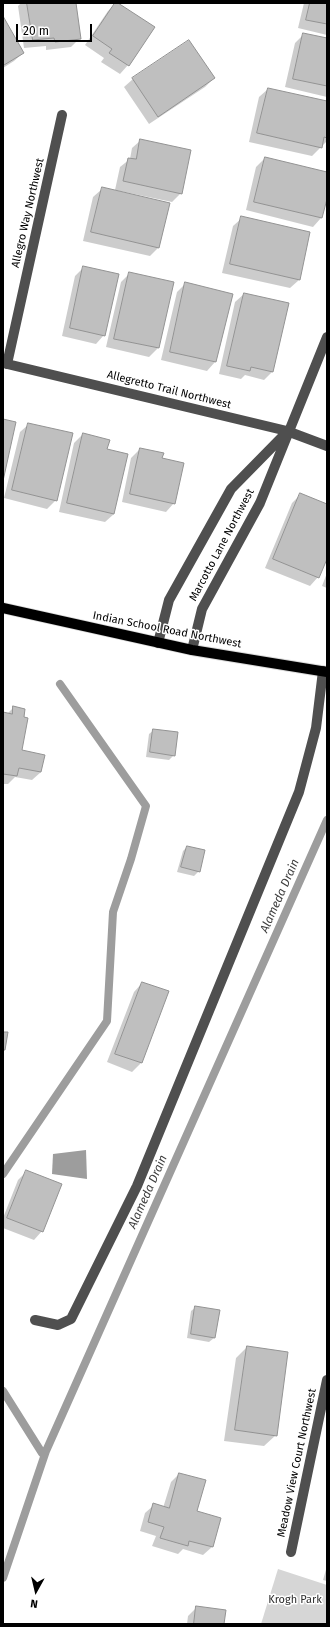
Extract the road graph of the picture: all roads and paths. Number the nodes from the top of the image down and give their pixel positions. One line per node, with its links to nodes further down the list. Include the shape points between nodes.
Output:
1 (62, 115): 3 (street, Allegro Way Northwest)
2 (327, 337): 4 (street, Marcotto Lane Northwest)
3 (5, 363): 4 (street, Allegretto Trail Northwest)
4 (288, 431): 5 (street, Allegretto Trail Northwest); 7 (street, Marcotto Lane Northwest, via 231,489 169,600); 8 (street, Marcotto Lane Northwest, via 260,503 202,609)
5 (327, 446)
6 (3, 608): 7 (main road, Indian School Road Northwest)
7 (158, 643): 8 (main road, Indian School Road Northwest)
8 (192, 650): 9 (main road, Indian School Road Northwest)
9 (325, 671): 10 (street, via 316,728 299,792 137,1186 71,1319 58,1325)
10 (35, 1320)
11 (327, 1380): 12 (street, Meadow View Court Northwest)
12 (291, 1552)

